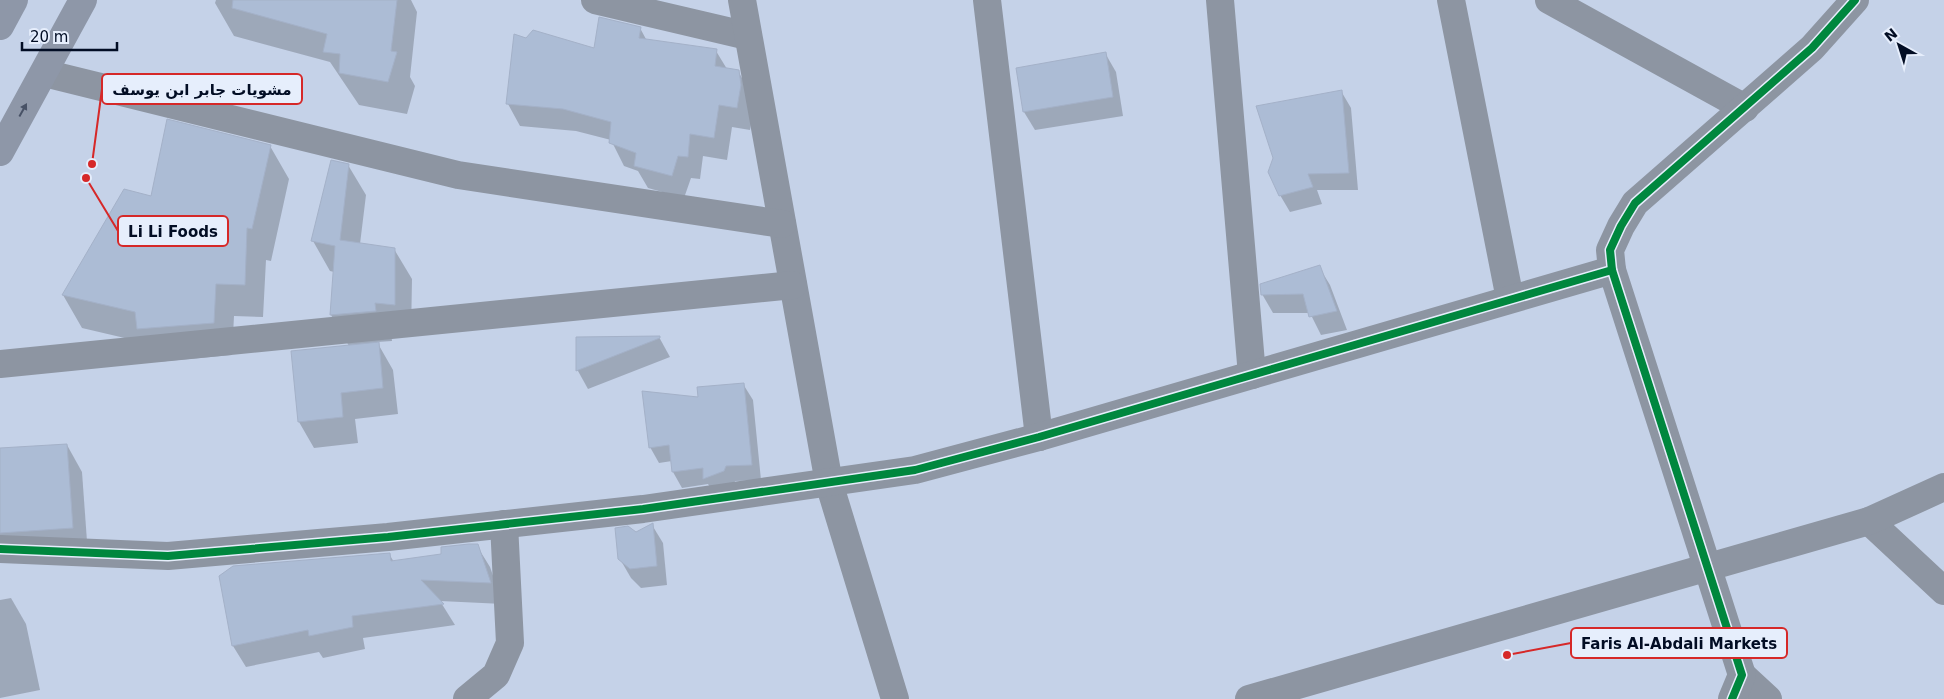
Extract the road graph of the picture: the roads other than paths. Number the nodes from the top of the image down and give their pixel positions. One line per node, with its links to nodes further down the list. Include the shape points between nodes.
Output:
1 (14, 0): 10 (main road)
2 (83, 0): 12 (main road)
3 (595, 0): 11 (street)
4 (742, 0): 11 (street)
5 (986, 0): 21 (street)
6 (1220, 0): 20 (street)
7 (1451, 0): 18 (street)
8 (1549, 0): 13 (street)
9 (1856, 0): 13 (street, via 1812,48)
10 (0, 26)
11 (748, 36): 15 (street)
12 (44, 72): 14 (main road, one-way to 12); 15 (street, via 458,175)
13 (1745, 108): 16 (street, via 1635,203 1610,250)
14 (0, 152)
15 (782, 224): 17 (street)
16 (1612, 270): 18 (street); 27 (street)
17 (793, 285): 19 (street); 22 (street)
18 (1510, 299): 20 (street)
19 (0, 364)
20 (1252, 375): 21 (street)
21 (1039, 437): 22 (street, via 915,470)
22 (829, 483): 25 (street); 32 (street)
23 (1944, 487): 24 (street)
24 (1869, 521): 27 (street); 28 (street)
25 (504, 524): 26 (street, via 168,556); 31 (street, via 510,643 496,676)
26 (0, 549)
27 (1707, 568): 29 (street); 30 (street)
28 (1944, 591)
29 (1737, 687): 34 (street)
30 (1297, 693): 33 (street)
31 (467, 699)
32 (895, 699)
33 (1249, 699)
34 (1768, 699)

